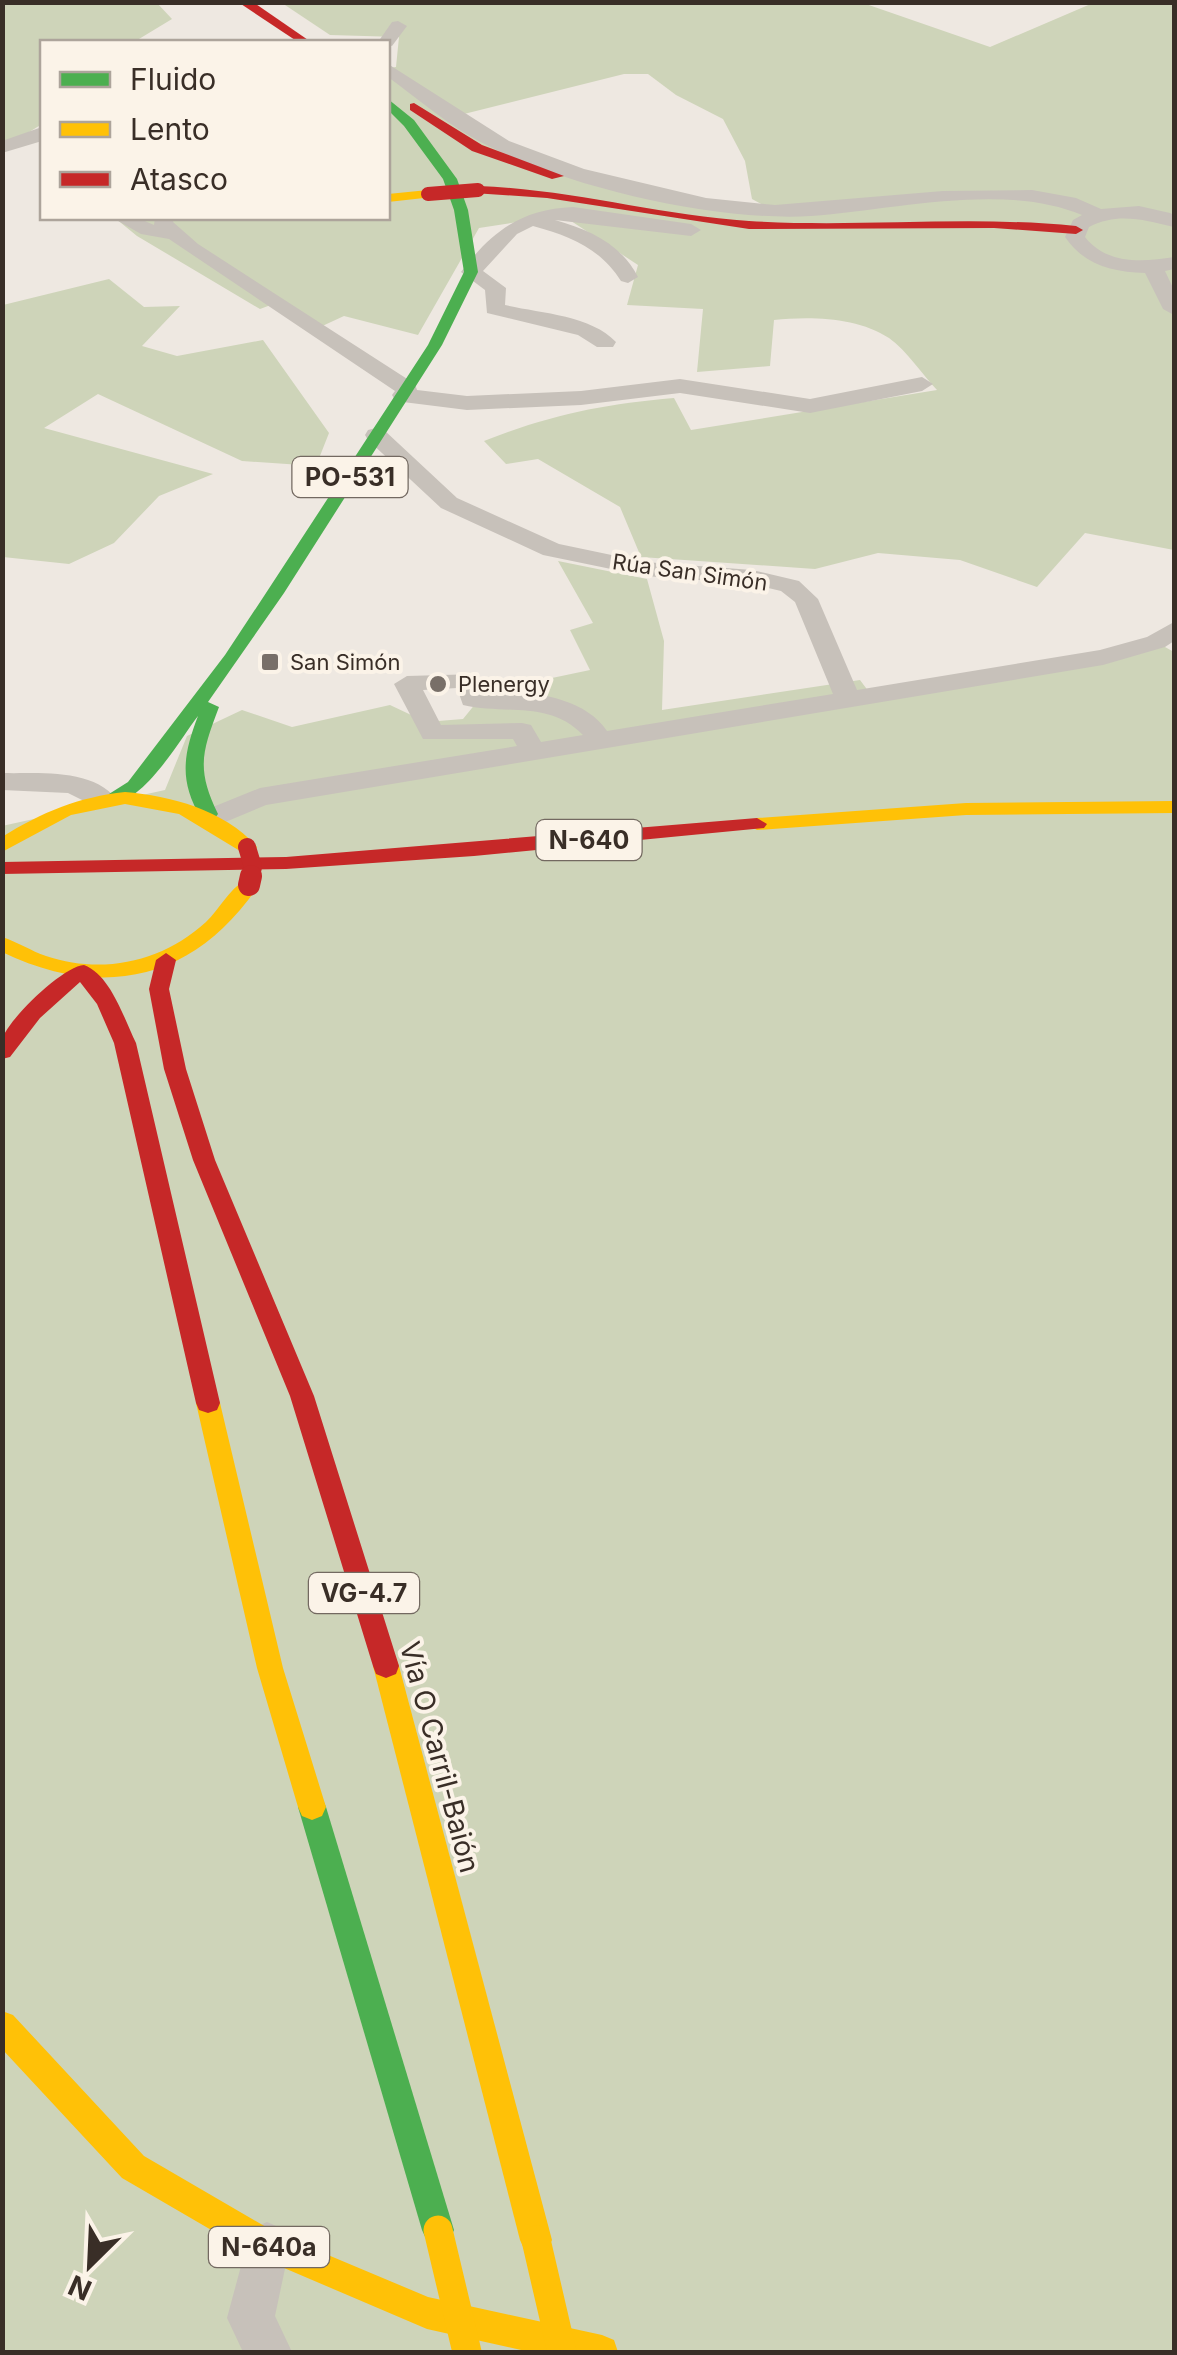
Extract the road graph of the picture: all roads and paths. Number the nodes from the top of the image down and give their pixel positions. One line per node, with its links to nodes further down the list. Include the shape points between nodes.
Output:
1 (248, 6): 3 (main road); 4 (main road)
2 (398, 26): 5 (street)
3 (286, 40)
4 (301, 40)
5 (388, 40)
6 (390, 70): 14 (street, via 476,132 527,155 697,202 776,212 1019,194 1072,202)
7 (390, 90): 19 (main road, via 477,148 548,174 720,214)
8 (390, 105): 13 (main road, via 444,166)
9 (39, 139): 11 (street)
10 (396, 142): 13 (main road, via 415,154)
11 (2, 147)
12 (390, 198): 19 (main road, bridge, via 539,188 729,223)
13 (462, 210): 25 (main road)
14 (1099, 215): 15 (street); 22 (street)
15 (1171, 215)
16 (127, 220): 20 (street, via 148,230)
17 (530, 220): 21 (street, via 572,213); 25 (street, via 510,230); 26 (street, via 608,251)
18 (945, 220): 19 (main road); 21 (main road, via 810,236); 22 (main road)
19 (842, 223)
20 (169, 225): 32 (street)
21 (690, 230): 25 (main road, via 587,209 521,212 482,232)
22 (1076, 230): 24 (street, via 1089,253)
23 (1174, 262): 24 (street)
24 (1152, 266): 27 (street)
25 (471, 272): 28 (street, via 496,288 494,309); 32 (main road, PO-531)
26 (628, 277)
27 (1174, 309)
28 (542, 320): 29 (street); 30 (street)
29 (508, 331)
30 (604, 342)
31 (922, 384): 32 (street, via 810,406 680,386 468,402)
32 (405, 392): 33 (main road, PO-531)
33 (376, 435): 35 (main road, PO-531); 36 (street, Rúa San Simón, via 449,503 552,550 644,569 790,586 806,599)
34 (1174, 630): 36 (street, via 1104,657)
35 (232, 658): 42 (main road, PO-531, via 135,786); 46 (main road, PO-531, via 190,764 192,784)
36 (849, 701): 37 (street)
37 (600, 742): 38 (street); 38 (street, via 594,727 566,710 472,699 470,679 407,684 432,732 522,731)
38 (534, 752): 46 (street, via 260,797)
39 (2, 780): 42 (street, via 73,786)
40 (960, 785): 41 (main road)
41 (1174, 790)
42 (109, 798): 45 (main road); 46 (main road, via 164,799)
43 (2, 802): 45 (street)
44 (1174, 807): 53 (main road, N-640, via 854,816 342,862)
45 (56, 811): 50 (main road)
46 (217, 820): 55 (main road, bridge, via 253,840 252,892 216,933)
47 (1174, 822): 51 (main road)
48 (516, 823): 49 (main road)
49 (464, 827)
50 (14, 828): 52 (main road)
51 (918, 836)
52 (2, 846)
53 (2, 868)
54 (3, 949): 56 (main road)
55 (166, 960): 56 (main road); 62 (main road, Vía O Carril-Baión / VG-4.7, bridge, via 159,989 175,1069 204,1160 302,1396 373,1622)
56 (81, 972): 57 (main road, via 33,1012); 61 (main road, bridge, via 106,1001 125,1044 270,1668 438,2230)
57 (2, 1052)
58 (2, 2026): 59 (main road, N-640a, via 134,2167)
59 (267, 2246): 60 (street, via 251,2318); 63 (main road, N-640a, via 427,2313)
60 (268, 2352)
61 (467, 2352)
62 (562, 2352)
63 (602, 2352)

